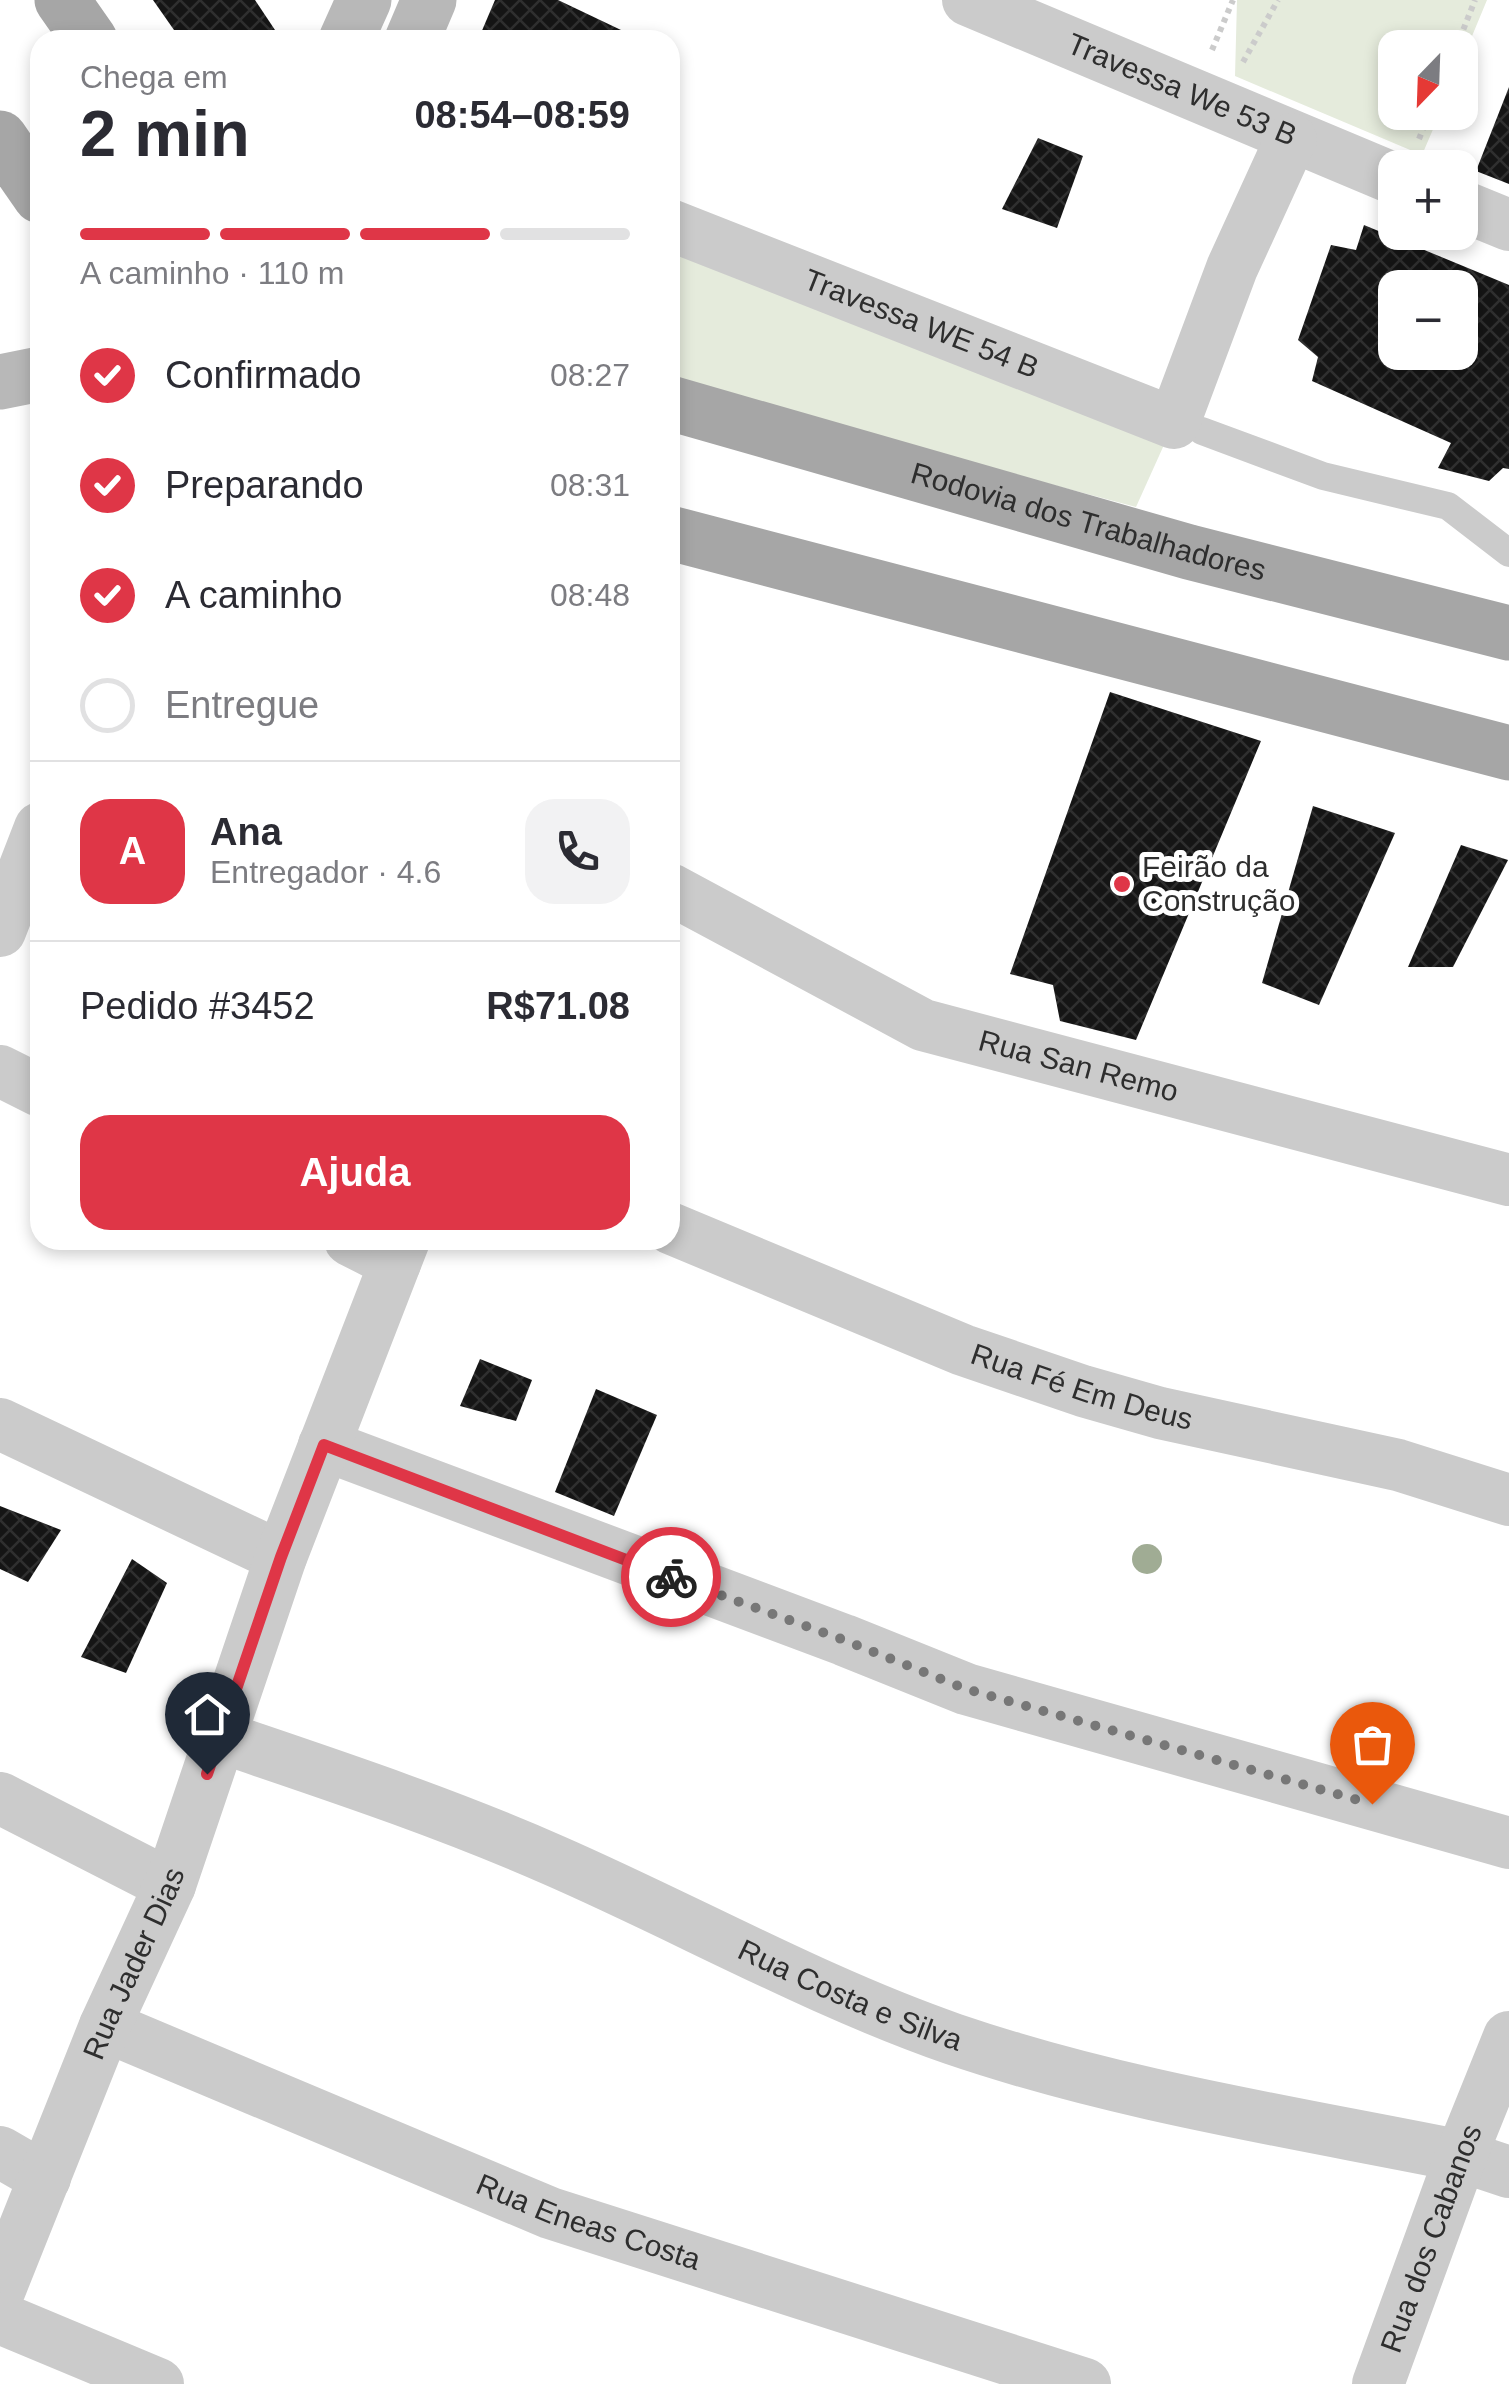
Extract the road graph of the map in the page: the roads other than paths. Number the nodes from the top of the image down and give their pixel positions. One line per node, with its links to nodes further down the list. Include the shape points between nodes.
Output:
1 (62, 0): 5 (main road)
2 (364, 0): 6 (main road)
3 (429, 0): 7 (main road)
4 (968, 0): 9 (street, Travessa We 53 B)
5 (83, 30)
6 (350, 30)
7 (416, 30)
8 (0, 138): 11 (main road)
9 (1292, 138): 10 (street, Travessa We 53 B); 18 (street, via 1232,268)
10 (1378, 173)
11 (30, 182)
12 (1478, 212): 13 (street)
13 (1509, 224)
14 (680, 229): 18 (street, Travessa WE 54 B)
15 (30, 376): 16 (main road)
16 (0, 382)
17 (680, 406): 21 (main road, Rodovia dos Trabalhadores, via 1189,552)
18 (1188, 427): 20 (lane, via 1322,476 1448,506)
19 (680, 535): 22 (main road)
20 (1509, 554)
21 (1509, 633)
22 (1509, 753)
23 (30, 855): 25 (street)
24 (680, 894): 28 (street, Rua San Remo, via 922,1024)
25 (0, 931)
26 (0, 1071): 27 (street)
27 (30, 1085)
28 (1509, 1180)
29 (680, 1232): 33 (street, Rua Fé Em Deus, via 963,1350 1083,1391 1398,1465)
30 (382, 1250): 32 (street, Rua Jader Dias)
31 (0, 1424): 34 (street)
32 (324, 1445): 34 (street, Rua Jader Dias); 37 (street, via 966,1689)
33 (1509, 1500)
34 (281, 1557): 35 (street, Rua Jader Dias)
35 (220, 1737): 38 (street, Rua Jader Dias); 42 (street, Rua Costa e Silva, via 450,1816 954,2039 1163,2095)
36 (0, 1798): 38 (street)
37 (1509, 1842)
38 (170, 1885): 39 (street, Rua Jader Dias)
39 (105, 2026): 43 (street, Rua Jader Dias); 47 (street, Rua Eneas Costa, via 550,2213)
40 (1509, 2037): 42 (street, Rua dos Cabanos)
41 (0, 2152): 43 (street)
42 (1485, 2164): 48 (street, Rua dos Cabanos)
43 (44, 2178): 44 (street, Rua Jader Dias)
44 (0, 2289)
45 (0, 2318): 46 (street)
46 (158, 2384)
47 (1085, 2384)
48 (1378, 2384)

